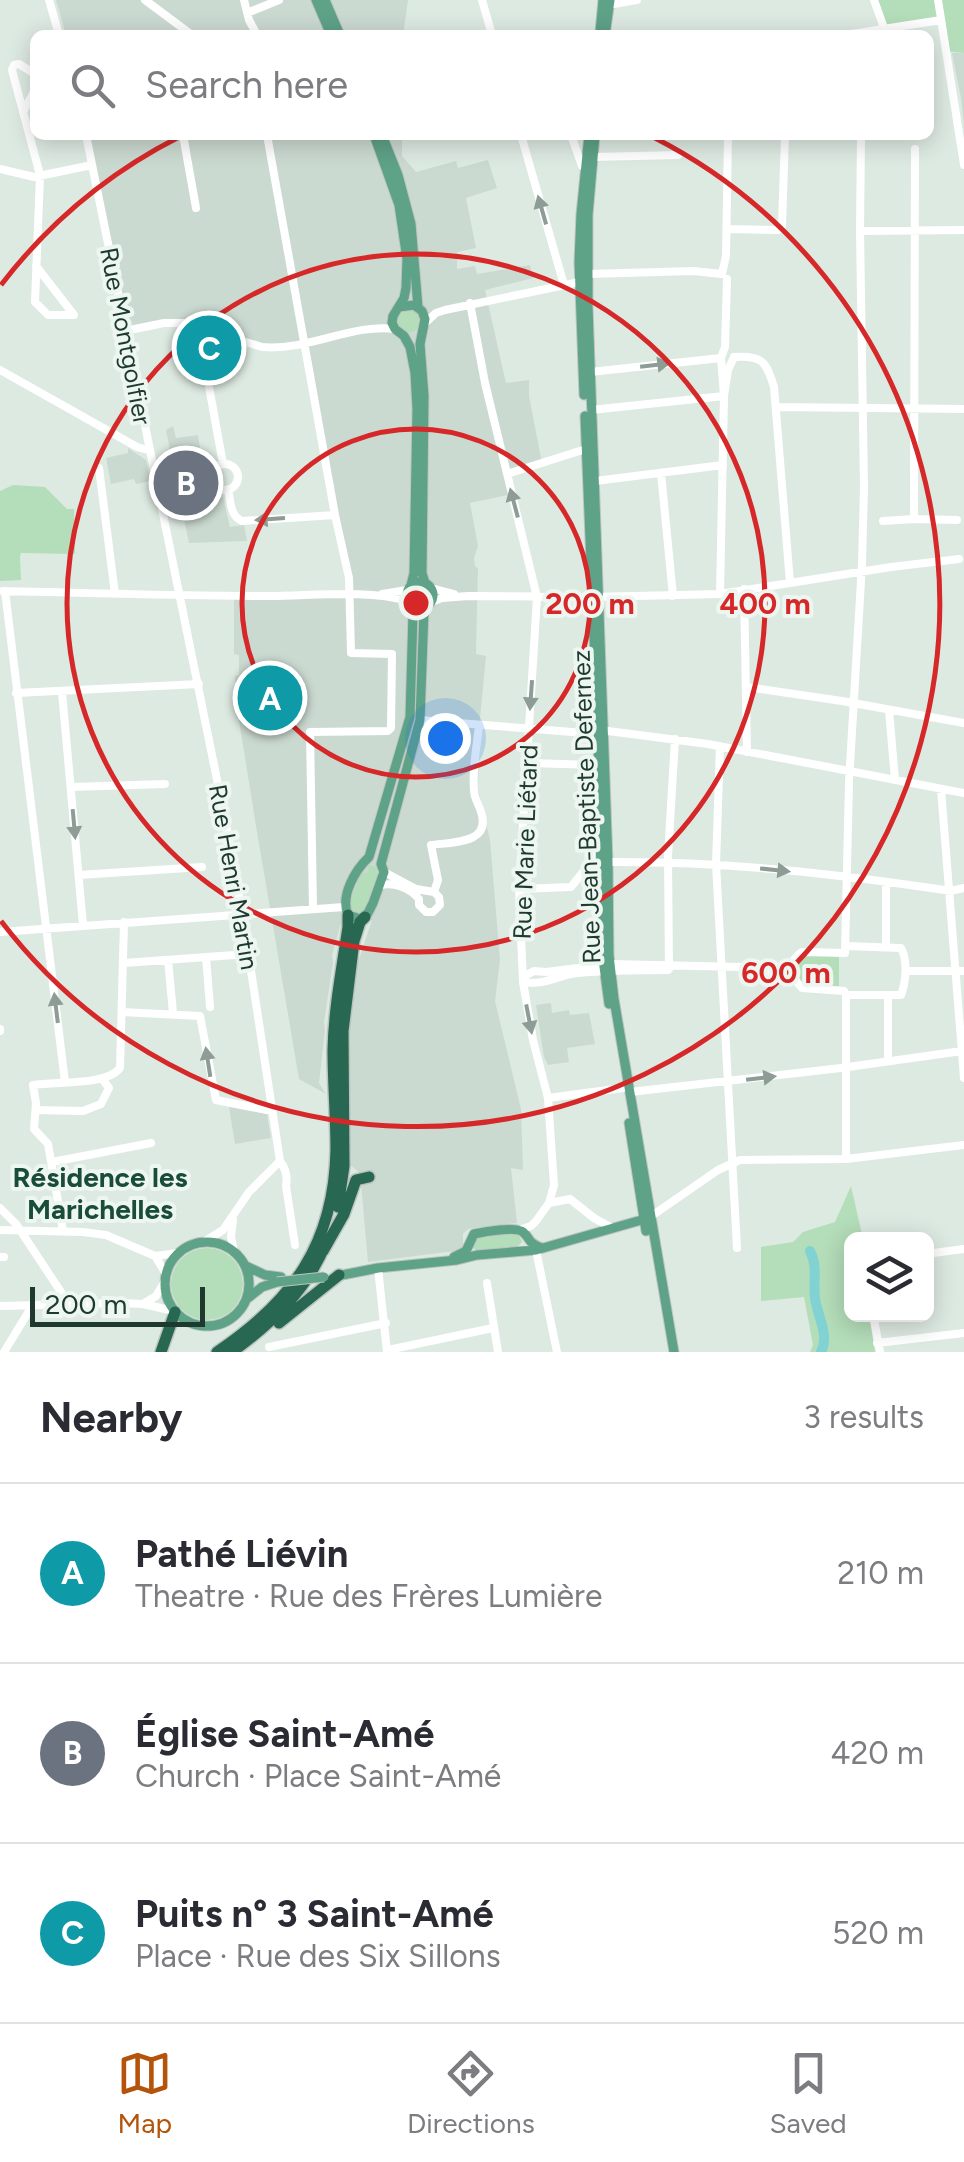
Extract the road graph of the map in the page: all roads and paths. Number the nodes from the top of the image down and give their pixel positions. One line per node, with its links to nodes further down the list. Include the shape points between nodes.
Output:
1 (49, 0): 15 (street)
2 (244, 0): 12 (street)
3 (279, 0): 12 (street)
4 (316, 0): 19 (main road)
5 (325, 0): 20 (main road)
6 (482, 0): 21 (street)
7 (637, 0): 11 (street)
8 (874, 0): 23 (street)
9 (938, 0): 13 (street)
10 (147, 1): 14 (street)
11 (606, 3): 22 (main road)
12 (246, 13): 18 (street)
13 (941, 20): 24 (street); 45 (street)
14 (181, 26): 16 (street); 17 (street)
15 (58, 30)
16 (178, 30)
17 (186, 30)
18 (254, 30)
19 (329, 30)
20 (338, 30)
21 (491, 30)
22 (603, 30)
23 (883, 30)
24 (894, 30)
25 (30, 71): 27 (street, via 19,64 12,70)
26 (30, 99): 27 (street)
27 (23, 112): 28 (street)
28 (30, 138)
29 (31, 140): 49 (street)
30 (87, 140): 46 (street, Rue Montgolfier)
31 (184, 140): 50 (street)
32 (268, 140): 66 (street)
33 (376, 140): 60 (main road, via 404,232 408,275)
34 (384, 140): 61 (main road, via 411,224)
35 (522, 140): 58 (street, one-way to 35)
36 (572, 140): 47 (street)
37 (591, 140): 47 (main road)
38 (592, 140): 44 (main road)
39 (728, 140): 51 (street)
40 (785, 140): 51 (street, via 782,226)
41 (861, 140): 52 (street)
42 (916, 150): 53 (street)
43 (678, 154): 44 (street)
44 (593, 157): 57 (main road)
45 (964, 164)
46 (92, 165): 49 (street); 64 (street, Rue Montgolfier)
47 (585, 167): 57 (main road)
48 (0, 169): 49 (street)
49 (40, 175): 55 (street)
50 (196, 208)
51 (727, 229): 56 (street)
52 (860, 230): 53 (street); 73 (street)
53 (915, 230): 54 (street); 74 (street)
54 (964, 230)
55 (36, 266): 55 (street, via 65,302 74,315 48,314 35,302)
56 (725, 276): 57 (street, via 693,271); 68 (street)
57 (584, 277): 58 (street); 70 (main road, Rue Jean-Baptiste Defernez); 77 (main road, Rue Jean-Baptiste Defernez)
58 (564, 285): 59 (street)
59 (470, 304): 61 (street); 83 (street, Rue Marie Liétard)
60 (396, 311): 61 (main road, via 410,304); 63 (street); 65 (main road)
61 (422, 318): 65 (main road, via 411,337); 67 (main road)
62 (203, 328): 64 (street, via 179,322); 66 (street, via 262,348); 79 (street)
63 (378, 328): 65 (street); 66 (street)
64 (126, 330): 78 (street, Rue Montgolfier)
65 (399, 333): 67 (main road)
66 (306, 345): 86 (street)
67 (417, 355): 92 (main road)
68 (727, 358): 70 (street, one-way to 68); 71 (street); 72 (street, via 763,362)
69 (0, 370): 78 (street)
70 (590, 372): 76 (main road, Rue Jean-Baptiste Defernez)
71 (724, 396): 76 (street); 80 (street)
72 (777, 406): 73 (street); 93 (street)
73 (862, 407): 74 (street); 91 (street)
74 (914, 409): 75 (street); 87 (street)
75 (964, 409)
76 (591, 410): 77 (main road, Rue Jean-Baptiste Defernez)
77 (590, 448): 83 (street); 84 (main road, Rue Jean-Baptiste Defernez); 104 (main road, Rue Jean-Baptiste Defernez)
78 (148, 450): 97 (street, Rue Montgolfier)
79 (223, 464): 85 (street, via 238,474); 85 (street, via 211,479)
80 (724, 466): 82 (street); 98 (street)
81 (99, 468): 96 (street)
82 (661, 473): 84 (street); 102 (street)
83 (507, 474): 103 (street, Rue Marie Liétard, one-way to 83)
84 (595, 481): 104 (main road, Rue Jean-Baptiste Defernez)
85 (228, 490): 86 (street, one-way to 85, via 242,522 232,514)
86 (336, 515): 99 (street)
87 (914, 518): 88 (street); 89 (street)
88 (957, 520)
89 (883, 521)
90 (962, 559): 91 (street)
91 (862, 572): 93 (street); 110 (street)
92 (423, 579): 100 (main road); 101 (street, via 442,592); 105 (main road)
93 (790, 583): 94 (street)
94 (744, 589): 98 (street); 107 (street)
95 (2, 591): 96 (street); 109 (street)
96 (115, 594): 97 (street)
97 (181, 594): 99 (street); 106 (street, Rue Henri Martin)
98 (720, 594): 102 (street)
99 (351, 595): 100 (street); 143 (street, via 351,653 392,654 392,728 310,732)
100 (409, 595): 105 (main road, via 419,609); 129 (main road, via 410,717)
101 (468, 596): 103 (street); 105 (street)
102 (673, 596): 104 (street)
103 (538, 597): 104 (street); 115 (street, Rue Marie Liétard, one-way to 115)
104 (595, 597): 116 (main road, Rue Jean-Baptiste Defernez)
105 (429, 604): 112 (main road)
106 (199, 684): 108 (street); 145 (street, Rue Henri Martin)
107 (747, 687): 110 (street); 119 (street)
108 (62, 692): 109 (street); 125 (street)
109 (19, 693): 150 (street)
110 (853, 703): 111 (street); 122 (street)
111 (889, 710): 113 (street); 123 (street)
112 (420, 720): 114 (street); 134 (main road)
113 (964, 723)
114 (479, 725): 115 (street); 142 (street, via 473,784 483,827 472,839 431,845 438,880)
115 (529, 727): 116 (street); 120 (street, Rue Marie Liétard)
116 (601, 732): 117 (street); 121 (main road, Rue Jean-Baptiste Defernez); 130 (main road, Rue Jean-Baptiste Defernez)
117 (675, 739): 118 (street); 131 (street)
118 (720, 746): 119 (street); 132 (street)
119 (747, 752): 122 (street)
120 (528, 763): 121 (street); 140 (street, Rue Marie Liétard)
121 (597, 765): 128 (main road, Rue Jean-Baptiste Defernez)
122 (849, 771): 123 (street); 136 (street)
123 (895, 780): 126 (street)
124 (165, 784): 125 (street)
125 (71, 787): 135 (street, one-way to 135)
126 (941, 788): 127 (street); 141 (street)
127 (964, 793)
128 (599, 852): 140 (street, via 571,887); 157 (main road, Rue Jean-Baptiste Defernez)
129 (367, 861): 134 (main road); 144 (main road, via 358,868)
130 (608, 862): 131 (street); 157 (main road, Rue Jean-Baptiste Defernez)
131 (668, 862): 132 (street); 158 (street)
132 (716, 864): 136 (street, one-way to 136); 159 (street)
133 (202, 867): 135 (street)
134 (382, 868): 138 (main road); 142 (street)
135 (79, 876): 148 (street)
136 (846, 876): 137 (street); 152 (street)
137 (886, 882): 141 (street); 151 (street)
138 (379, 886): 142 (street); 146 (main road)
139 (964, 888): 141 (street)
140 (519, 889): 163 (street, Rue Marie Liétard)
141 (951, 891): 162 (street)
142 (426, 894)
143 (314, 908): 144 (street); 145 (street)
144 (346, 911): 146 (main road); 235 (highway, via 334,1030 336,1148 329,1210 298,1280)
145 (242, 914): 147 (street); 153 (street, Rue Henri Martin)
146 (365, 917): 210 (highway, via 354,941 342,1031 341,1189)
147 (124, 922): 148 (street); 156 (street)
148 (83, 925): 150 (street)
149 (0, 932): 150 (street)
150 (46, 932): 174 (street, one-way to 150)
151 (886, 946): 152 (street); 161 (street, via 901,948)
152 (846, 949): 160 (street, via 802,952)
153 (248, 954): 154 (street); 178 (street, Rue Henri Martin)
154 (206, 957): 155 (street); 166 (street)
155 (168, 960): 156 (street); 168 (street)
156 (124, 963): 167 (street)
157 (607, 968): 158 (street); 163 (street, via 534,971); 176 (main road, Rue Jean-Baptiste Defernez)
158 (669, 968): 159 (street)
159 (721, 969): 160 (street); 175 (street)
160 (792, 971): 164 (street, via 802,988)
161 (906, 971): 162 (street); 165 (street, via 901,995)
162 (960, 971): 169 (street)
163 (523, 980): 177 (street, Rue Marie Liétard, one-way to 177)
164 (845, 993): 165 (street); 171 (street)
165 (888, 996): 170 (street)
166 (210, 1007)
167 (122, 1012): 168 (street); 173 (street, via 120,1068)
168 (173, 1013): 178 (street, one-way to 168, via 216,1100 200,1016)
169 (962, 1051): 170 (street); 172 (street)
170 (888, 1061): 171 (street)
171 (845, 1067): 175 (street, one-way to 171); 182 (street)
172 (964, 1078)
173 (103, 1080): 174 (street); 179 (street, via 109,1090 102,1104 83,1111)
174 (65, 1082): 179 (street, via 33,1085)
175 (726, 1082): 176 (street); 185 (street)
176 (626, 1090): 177 (street); 193 (main road, Rue Jean-Baptiste Defernez)
177 (548, 1098): 189 (street, Rue Marie Liétard, via 554,1185)
178 (273, 1109): 183 (street, Rue Henri Martin)
179 (36, 1110): 184 (street, via 34,1129 48,1144)
180 (152, 1142): 184 (street)
181 (964, 1145): 182 (street)
182 (846, 1159): 185 (street)
183 (280, 1161): 186 (street); 188 (street, Rue Henri Martin)
184 (52, 1162): 197 (street)
185 (731, 1163): 193 (street); 203 (street)
186 (268, 1173): 188 (street); 191 (street)
187 (369, 1177): 210 (highway, via 356,1180)
188 (286, 1186): 201 (street)
189 (549, 1203): 192 (street, via 570,1199); 198 (street)
190 (0, 1208): 196 (street)
191 (234, 1216): 200 (street); 207 (street)
192 (594, 1218): 194 (street); 199 (street)
193 (647, 1218): 194 (main road); 238 (main road, Rue Jean-Baptiste Defernez)
194 (612, 1228): 199 (main road)
195 (0, 1230): 196 (street)
196 (20, 1230): 197 (street); 220 (street)
197 (62, 1232): 211 (street, via 106,1236)
198 (522, 1234): 202 (main road, via 474,1234); 204 (main road); 206 (main road)
199 (592, 1234): 204 (main road)
200 (204, 1242): 207 (main road); 208 (main road)
201 (295, 1245)
202 (468, 1247): 212 (main road); 215 (main road, via 454,1257)
203 (737, 1248)
204 (538, 1249): 206 (main road); 237 (street)
205 (964, 1250): 209 (street)
206 (518, 1251): 212 (main road)
207 (234, 1252): 213 (main road)
208 (178, 1253): 211 (street); 216 (main road)
209 (934, 1253)
210 (321, 1254): 231 (highway, via 290,1302)
211 (155, 1256): 216 (street)
212 (477, 1256): 214 (main road)
213 (244, 1264): 217 (main road); 219 (main road)
214 (378, 1268): 215 (main road); 226 (street)
215 (330, 1274): 217 (main road, bridge); 231 (highway, via 246,1348)
216 (166, 1278): 221 (street); 224 (main road)
217 (279, 1280): 219 (main road)
218 (487, 1283): 227 (street)
219 (246, 1300): 224 (main road, via 230,1320 214,1326 189,1322)
220 (66, 1304): 221 (street); 223 (street)
221 (143, 1304): 224 (street)
222 (0, 1306): 223 (street)
223 (32, 1306): 233 (street)
224 (175, 1311): 234 (highway)
225 (874, 1322): 230 (street)
226 (386, 1323): 229 (street); 232 (street)
227 (494, 1328): 232 (street); 236 (street)
228 (964, 1333): 230 (street)
229 (269, 1347)
230 (879, 1347)
231 (235, 1350)
232 (388, 1351)
233 (4, 1352)
234 (161, 1352)
235 (217, 1352)
236 (498, 1352)
237 (557, 1352)
238 (671, 1352)

